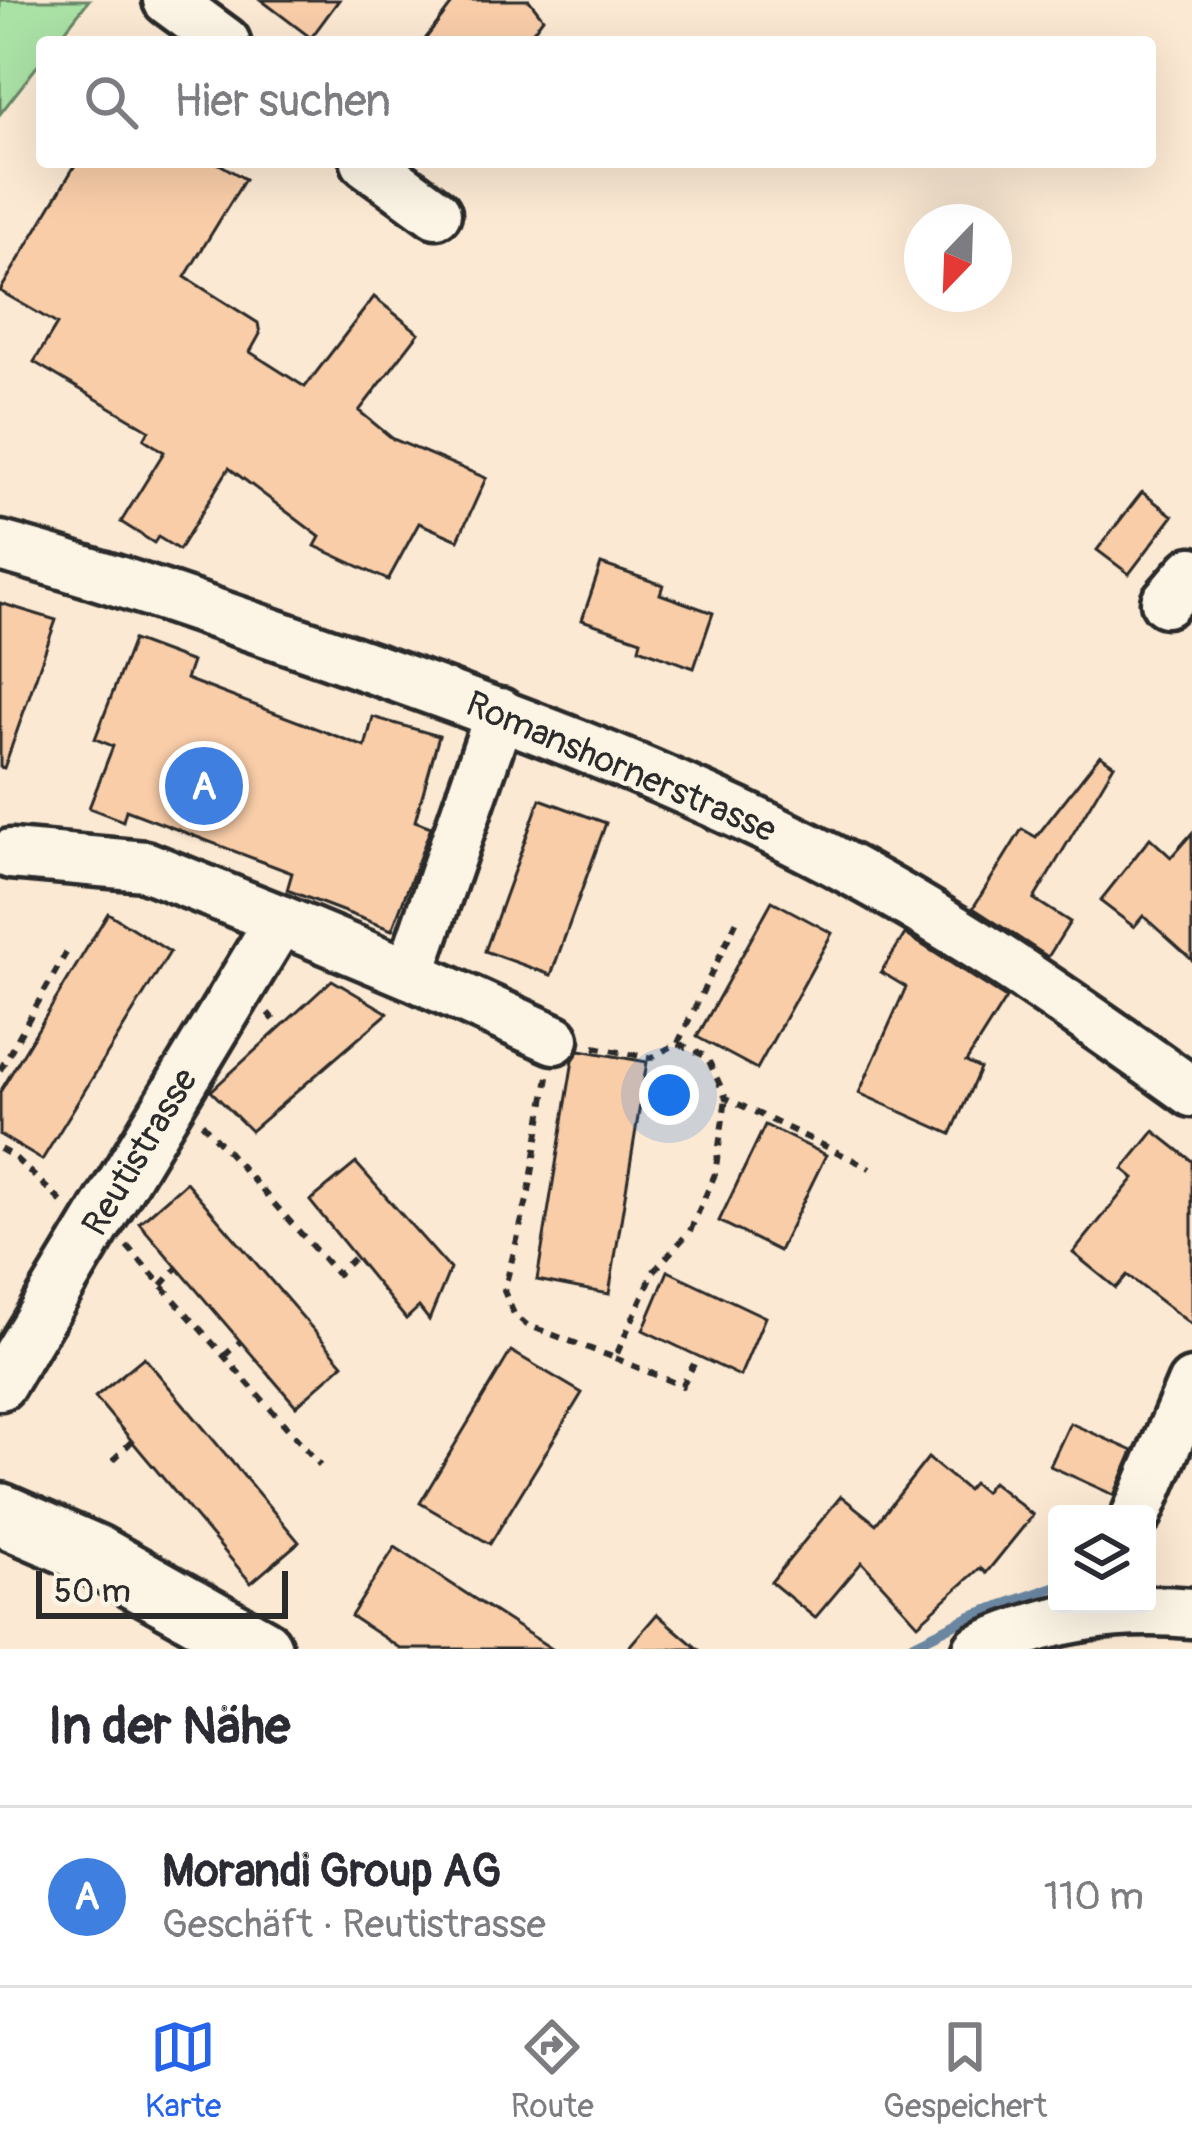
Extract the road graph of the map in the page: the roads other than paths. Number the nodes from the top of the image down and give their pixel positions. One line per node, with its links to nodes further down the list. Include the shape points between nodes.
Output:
1 (168, 0): 2 (street)
2 (217, 36)
3 (374, 168): 4 (street)
4 (436, 213)
5 (0, 546): 6 (street, Romanshornerstrasse, via 106,575)
6 (500, 713): 9 (street); 11 (street, Romanshornerstrasse, via 812,849 1060,997)
7 (10, 854): 8 (street, via 145,866)
8 (280, 920): 9 (street); 13 (street, Reutistrasse)
9 (410, 974): 10 (street)
10 (554, 1039)
11 (1192, 1092)
12 (1192, 1384): 14 (street)
13 (0, 1385)
14 (1141, 1505)
15 (0, 1514): 19 (main road, via 94,1555)
16 (1156, 1611): 18 (street)
17 (1082, 1613): 20 (street)
18 (1192, 1613)
19 (261, 1649)
20 (978, 1649)

